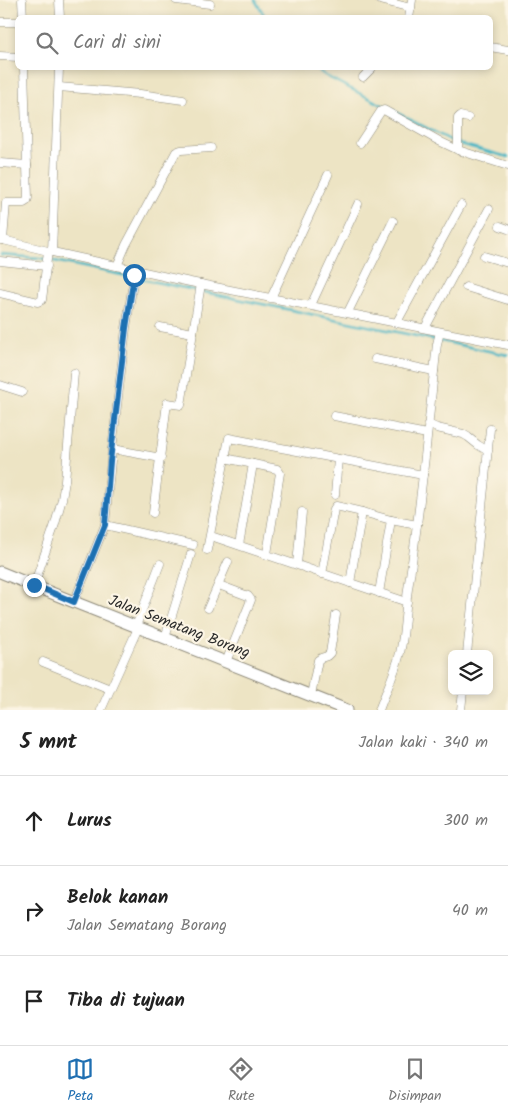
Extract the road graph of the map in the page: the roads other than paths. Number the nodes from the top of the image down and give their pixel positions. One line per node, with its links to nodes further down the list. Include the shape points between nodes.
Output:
1 (22, 0): 7 (street)
2 (60, 0): 8 (street)
3 (176, 0): 5 (street)
4 (380, 0): 6 (street)
5 (210, 4)
6 (411, 4)
7 (23, 15)
8 (60, 15)
9 (0, 22): 10 (street)
10 (15, 22)
11 (493, 48): 12 (street)
12 (508, 50)
13 (0, 56): 14 (street)
14 (15, 56)
15 (24, 70): 26 (street)
16 (59, 70): 19 (street)
17 (370, 70): 18 (street)
18 (363, 77)
19 (59, 87): 20 (street); 36 (street)
20 (183, 100)
21 (468, 118): 23 (street, via 458,118)
22 (360, 143): 23 (street, via 382,110 441,142)
23 (458, 144): 27 (street)
24 (211, 148): 39 (street, via 176,152)
25 (0, 164): 26 (street)
26 (27, 165): 29 (street, via 27,201)
27 (508, 166)
28 (328, 175): 44 (street)
29 (3, 203): 34 (street)
30 (358, 204): 46 (street)
31 (461, 205): 48 (street)
32 (489, 209): 50 (street)
33 (393, 221): 47 (street)
34 (2, 240): 36 (street)
35 (484, 256): 38 (street)
36 (48, 258): 37 (street); 39 (street); 43 (street, via 40,302)
37 (0, 261)
38 (508, 263)
39 (117, 266): 40 (street)
40 (134, 276): 41 (street); 63 (street)
41 (201, 287): 44 (street); 51 (street)
42 (466, 287): 45 (street)
43 (0, 293)
44 (270, 298): 46 (street)
45 (508, 300)
46 (311, 305): 47 (street)
47 (348, 312): 48 (street)
48 (397, 322): 50 (street)
49 (160, 327): 51 (street)
50 (425, 328): 52 (street)
51 (192, 333): 65 (street, via 181,405 168,403)
52 (439, 337): 53 (street); 55 (street)
53 (508, 345)
54 (375, 359): 55 (street)
55 (434, 371): 60 (street)
56 (74, 374): 87 (street, via 66,481)
57 (0, 386): 58 (street)
58 (22, 392)
59 (334, 416): 62 (street)
60 (428, 424): 62 (street); 64 (street, via 468,436)
61 (490, 429): 64 (street)
62 (427, 434): 69 (street)
63 (112, 449): 65 (street); 75 (street)
64 (488, 451): 96 (street)
65 (161, 458): 73 (street)
66 (225, 458): 67 (street, via 229,438); 68 (street); 77 (street)
67 (338, 459): 69 (street); 70 (street)
68 (252, 464): 78 (street); 80 (street, via 277,469 280,473)
69 (423, 475): 76 (street)
70 (335, 495)
71 (302, 512): 83 (street)
72 (362, 512): 74 (street); 85 (street, via 336,506); 86 (street)
73 (153, 514)
74 (391, 520): 76 (street); 89 (street)
75 (105, 525): 90 (street); 95 (street, via 192,550)
76 (417, 525): 91 (street)
77 (211, 536): 78 (street); 79 (street)
78 (239, 545): 80 (street)
79 (207, 550)
80 (267, 554): 83 (street)
81 (228, 562): 88 (street)
82 (160, 564): 94 (street)
83 (297, 564): 85 (street)
84 (0, 572): 87 (street, Jalan Sematang Borang)
85 (322, 574): 86 (street)
86 (350, 583): 89 (street)
87 (34, 585): 90 (street, Jalan Sematang Borang)
88 (219, 585): 92 (street); 98 (street, via 251,600)
89 (379, 593): 91 (street)
90 (74, 602): 94 (street, Jalan Sematang Borang)
91 (406, 602): 104 (street, via 400,653)
92 (208, 608)
93 (336, 616): 100 (street, via 330,652 318,660)
94 (137, 627): 95 (street, Jalan Sematang Borang); 99 (street)
95 (165, 638): 98 (street, Jalan Sematang Borang)
96 (467, 650)
97 (43, 662): 99 (street)
98 (226, 662): 100 (street, Jalan Sematang Borang)
99 (110, 689): 102 (street)
100 (311, 695): 103 (street, Jalan Sematang Borang)
101 (463, 695): 105 (street)
102 (101, 710)
103 (347, 710)
104 (379, 710)
105 (461, 710)

